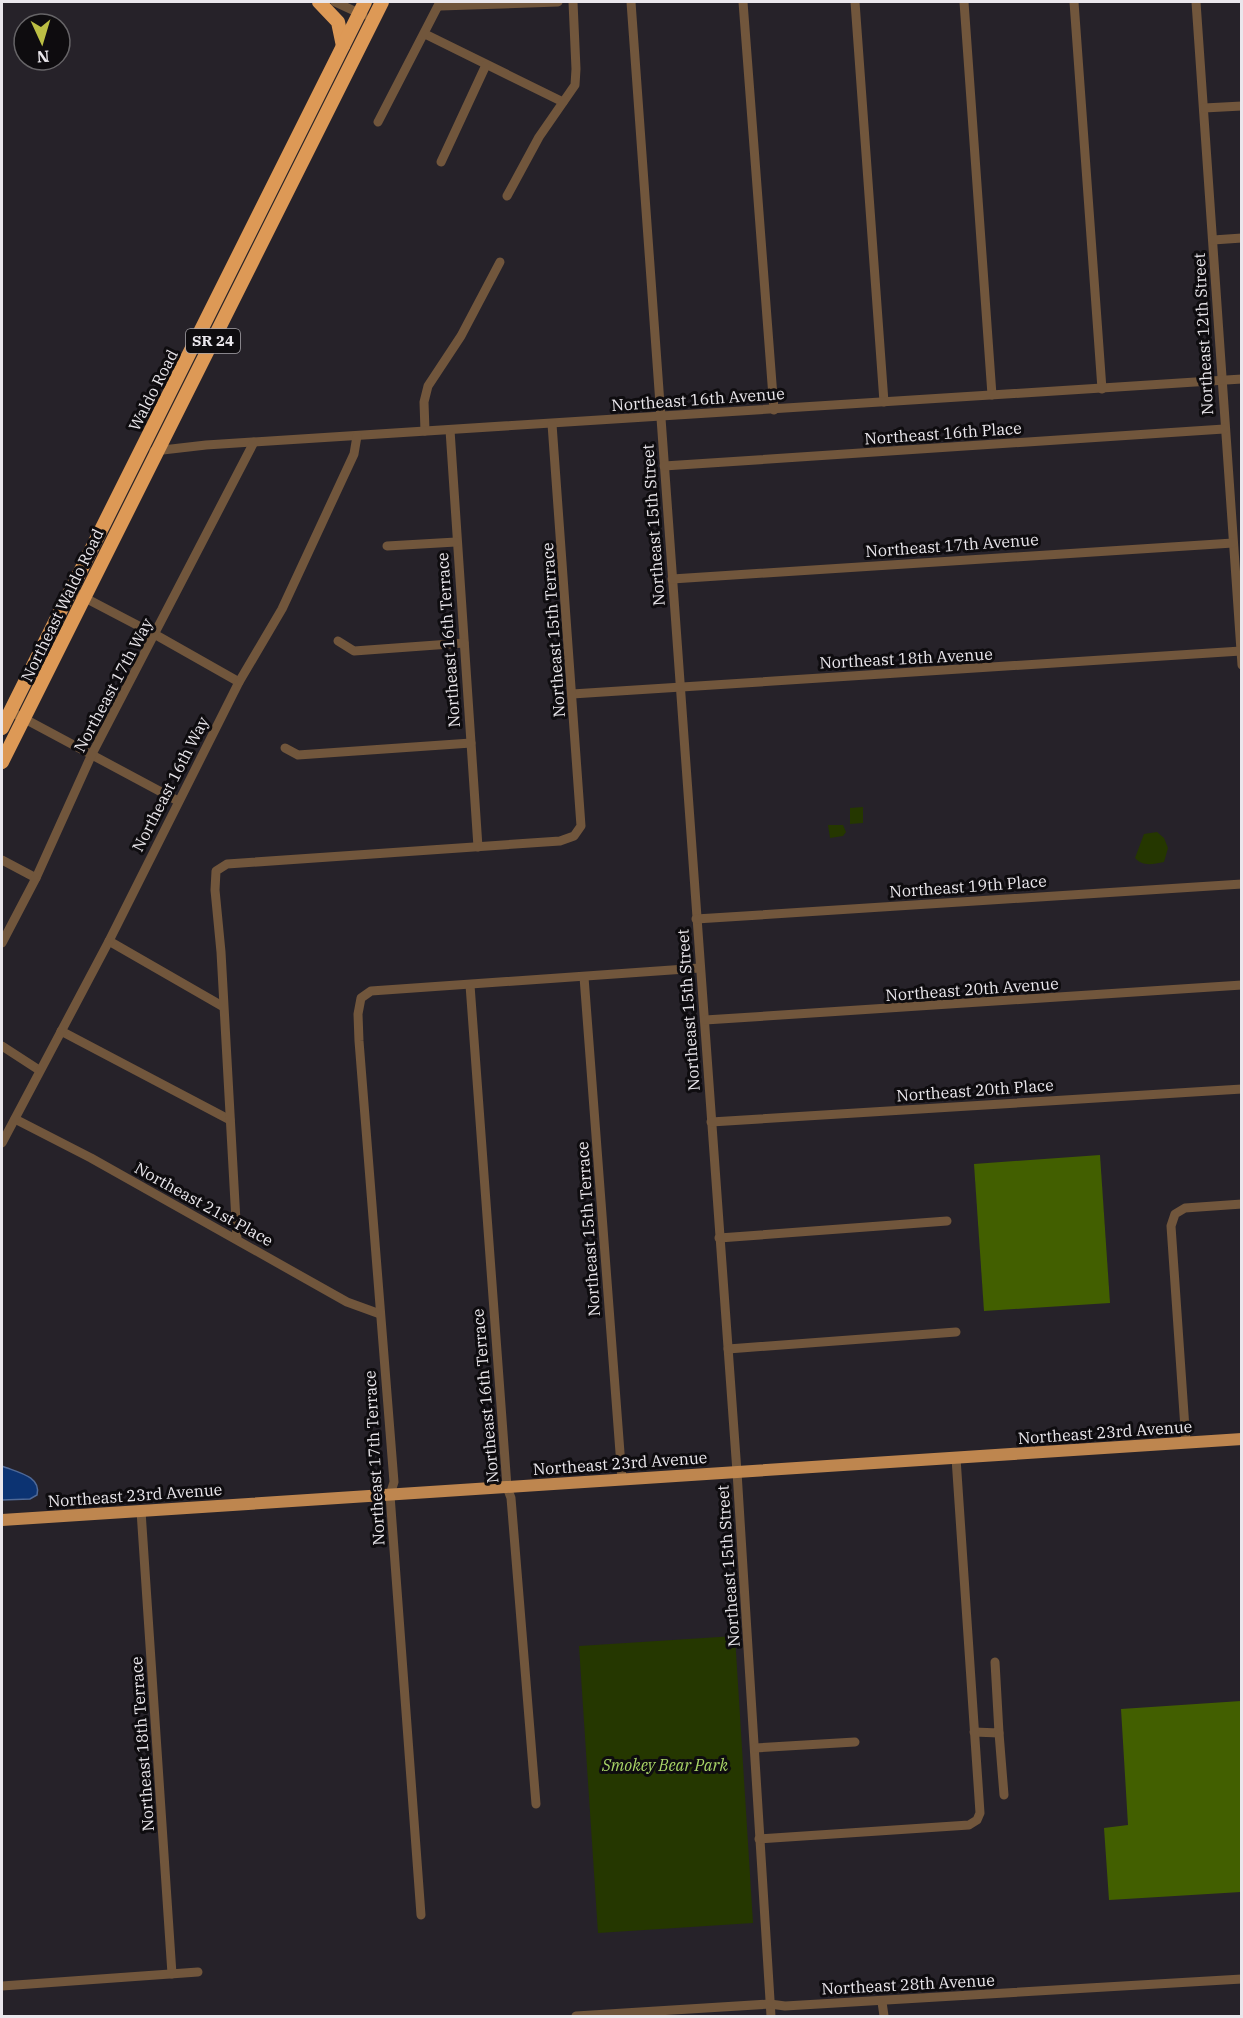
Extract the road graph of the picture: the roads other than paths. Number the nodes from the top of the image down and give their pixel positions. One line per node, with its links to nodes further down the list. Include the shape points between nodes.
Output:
1 (319, 2): 15 (highway, via 338,22)
2 (335, 2): 12 (street)
3 (558, 2): 11 (street)
4 (573, 2): 17 (street, via 575,85)
5 (631, 2): 32 (street, Northeast 15th Street)
6 (743, 2): 31 (street)
7 (855, 2): 30 (street)
8 (964, 2): 29 (street)
9 (1074, 2): 28 (street)
10 (1196, 2): 19 (street, Northeast 12th Street)
11 (440, 4): 14 (street)
12 (363, 5): 13 (street); 15 (highway, Waldo Road / SR 24)
13 (378, 10): 39 (highway, Waldo Road / SR 24)
14 (425, 34): 16 (street); 20 (street)
15 (343, 46): 40 (highway, Waldo Road / SR 24)
16 (486, 65): 17 (street); 21 (street)
17 (563, 102): 22 (street)
18 (1242, 106): 19 (street)
19 (1204, 108): 24 (street, Northeast 12th Street)
20 (378, 122)
21 (441, 162)
22 (507, 196)
23 (1242, 238): 24 (street)
24 (1213, 240): 27 (street, Northeast 12th Street)
25 (500, 262): 36 (street, via 461,336 428,386)
26 (1242, 379): 27 (street, Northeast 16th Avenue)
27 (1222, 380): 28 (street, Northeast 16th Avenue); 34 (street, Northeast 12th Street)
28 (1102, 389): 29 (street, Northeast 16th Avenue)
29 (992, 395): 30 (street, Northeast 16th Avenue)
30 (884, 402): 31 (street, Northeast 16th Avenue)
31 (774, 410): 32 (street, Northeast 16th Avenue)
32 (661, 417): 33 (street, Northeast 16th Avenue); 41 (street, Northeast 15th Street)
33 (552, 424): 35 (street, Northeast 16th Avenue); 56 (street, Northeast 15th Terrace)
34 (1224, 429): 41 (street, Northeast 16th Place); 44 (street, Northeast 12th Street)
35 (450, 430): 36 (street, Northeast 16th Avenue); 43 (street, Northeast 16th Terrace)
36 (425, 432): 37 (street, Northeast 16th Avenue)
37 (357, 436): 38 (street, Northeast 16th Avenue); 54 (street, Northeast 16th Way, via 354,454 282,609)
38 (254, 442): 39 (street, Northeast 16th Avenue); 49 (street, Northeast 17th Way)
39 (157, 450): 40 (street); 42 (highway, Waldo Road / SR 24)
40 (141, 451): 47 (highway, Waldo Road / SR 24)
41 (664, 466): 46 (street, Northeast 15th Street)
42 (118, 528): 48 (highway, Northeast Waldo Road / SR 24)
43 (456, 542): 45 (street); 51 (street, Northeast 16th Terrace)
44 (1233, 543): 46 (street, Northeast 17th Avenue); 52 (street, Northeast 12th Street)
45 (387, 546)
46 (672, 579): 55 (street, Northeast 15th Street)
47 (70, 590): 48 (street); 57 (highway, Waldo Road / SR 24)
48 (83, 597): 49 (street); 58 (highway, Northeast Waldo Road / SR 24)
49 (156, 635): 54 (street); 62 (street, Northeast 17th Way)
50 (338, 641): 51 (street, via 354,651)
51 (464, 643): 60 (street, Northeast 16th Terrace)
52 (1240, 651): 53 (street, Northeast 12th Street); 55 (street, Northeast 18th Avenue)
53 (1242, 665)
54 (239, 682): 64 (street, Northeast 16th Way)
55 (680, 686): 56 (street, Northeast 18th Avenue); 69 (street, Northeast 15th Street)
56 (572, 694): 65 (street, Northeast 15th Terrace, via 581,812 576,833 560,841)
57 (10, 711): 58 (street); 59 (highway, Waldo Road / SR 24)
58 (24, 719): 62 (street); 63 (highway, Northeast Waldo Road / SR 24)
59 (2, 728)
60 (471, 743): 61 (street, via 298,755); 65 (street, Northeast 16th Terrace)
61 (285, 748)
62 (92, 754): 64 (street); 67 (street, Northeast 17th Way)
63 (2, 762)
64 (178, 801): 70 (street, Northeast 16th Way)
65 (478, 847): 76 (street, via 227,864 216,871)
66 (2, 860): 67 (street)
67 (36, 878): 71 (street, Northeast 17th Way)
68 (1242, 884): 69 (street, Northeast 19th Place)
69 (696, 918): 72 (street, Northeast 15th Street)
70 (109, 941): 76 (street); 78 (street, Northeast 16th Way)
71 (2, 943)
72 (700, 968): 73 (street); 77 (street, Northeast 15th Street)
73 (584, 978): 74 (street); 97 (street, Northeast 15th Terrace)
74 (470, 985): 90 (street, Northeast 17th Terrace, via 371,991 360,1000); 98 (street, Northeast 16th Terrace)
75 (1242, 985): 77 (street, Northeast 20th Avenue)
76 (222, 1006): 83 (street)
77 (705, 1020): 84 (street, Northeast 15th Street)
78 (61, 1031): 80 (street, Northeast 16th Way); 83 (street)
79 (2, 1046): 80 (street)
80 (39, 1070): 82 (street, Northeast 16th Way)
81 (1242, 1089): 84 (street, Northeast 20th Place)
82 (15, 1119): 85 (street, Northeast 16th Way); 89 (street, Northeast 21st Place)
83 (230, 1120): 89 (street)
84 (711, 1122): 88 (street, Northeast 15th Street)
85 (2, 1143)
86 (1242, 1204): 94 (street, via 1185,1208 1174,1216 1171,1226)
87 (947, 1221): 88 (street)
88 (719, 1238): 92 (street, Northeast 15th Street)
89 (237, 1239): 90 (street, Northeast 21st Place, via 347,1302)
90 (380, 1314): 99 (street, Northeast 17th Terrace, via 394,1482)
91 (956, 1332): 92 (street)
92 (728, 1349): 96 (street, Northeast 15th Street)
93 (1242, 1439): 94 (main road, Northeast 23rd Avenue)
94 (1185, 1443): 95 (main road, Northeast 23rd Avenue)
95 (956, 1458): 96 (main road, Northeast 23rd Avenue); 103 (street)
96 (737, 1472): 97 (main road, Northeast 23rd Avenue); 106 (street, Northeast 15th Street)
97 (622, 1479): 98 (main road, Northeast 23rd Avenue)
98 (507, 1487): 99 (main road, Northeast 23rd Avenue); 108 (street, Northeast 16th Terrace)
99 (390, 1495): 100 (main road, Northeast 23rd Avenue); 110 (street, Northeast 17th Terrace)
100 (141, 1511): 101 (main road, Northeast 23rd Avenue); 112 (street, Northeast 18th Terrace)
101 (2, 1520)
102 (995, 1662): 104 (street)
103 (974, 1732): 104 (street); 109 (street, via 980,1813 969,1825)
104 (999, 1733): 107 (street)
105 (855, 1742): 106 (street)
106 (754, 1748): 109 (street, Northeast 15th Street)
107 (1004, 1795)
108 (536, 1804)
109 (759, 1839): 117 (street, Northeast 15th Street)
110 (421, 1915)
111 (198, 1972): 112 (street)
112 (172, 1974): 114 (street)
113 (1241, 1979): 115 (street); 116 (street, Northeast 28th Avenue)
114 (2, 1986)
115 (1242, 1987)
116 (882, 2002): 117 (street, Northeast 28th Avenue); 120 (street)
117 (770, 2004): 118 (street, Northeast 28th Avenue); 119 (street, Northeast 15th Street)
118 (576, 2016)
119 (771, 2016)
120 (884, 2016)

